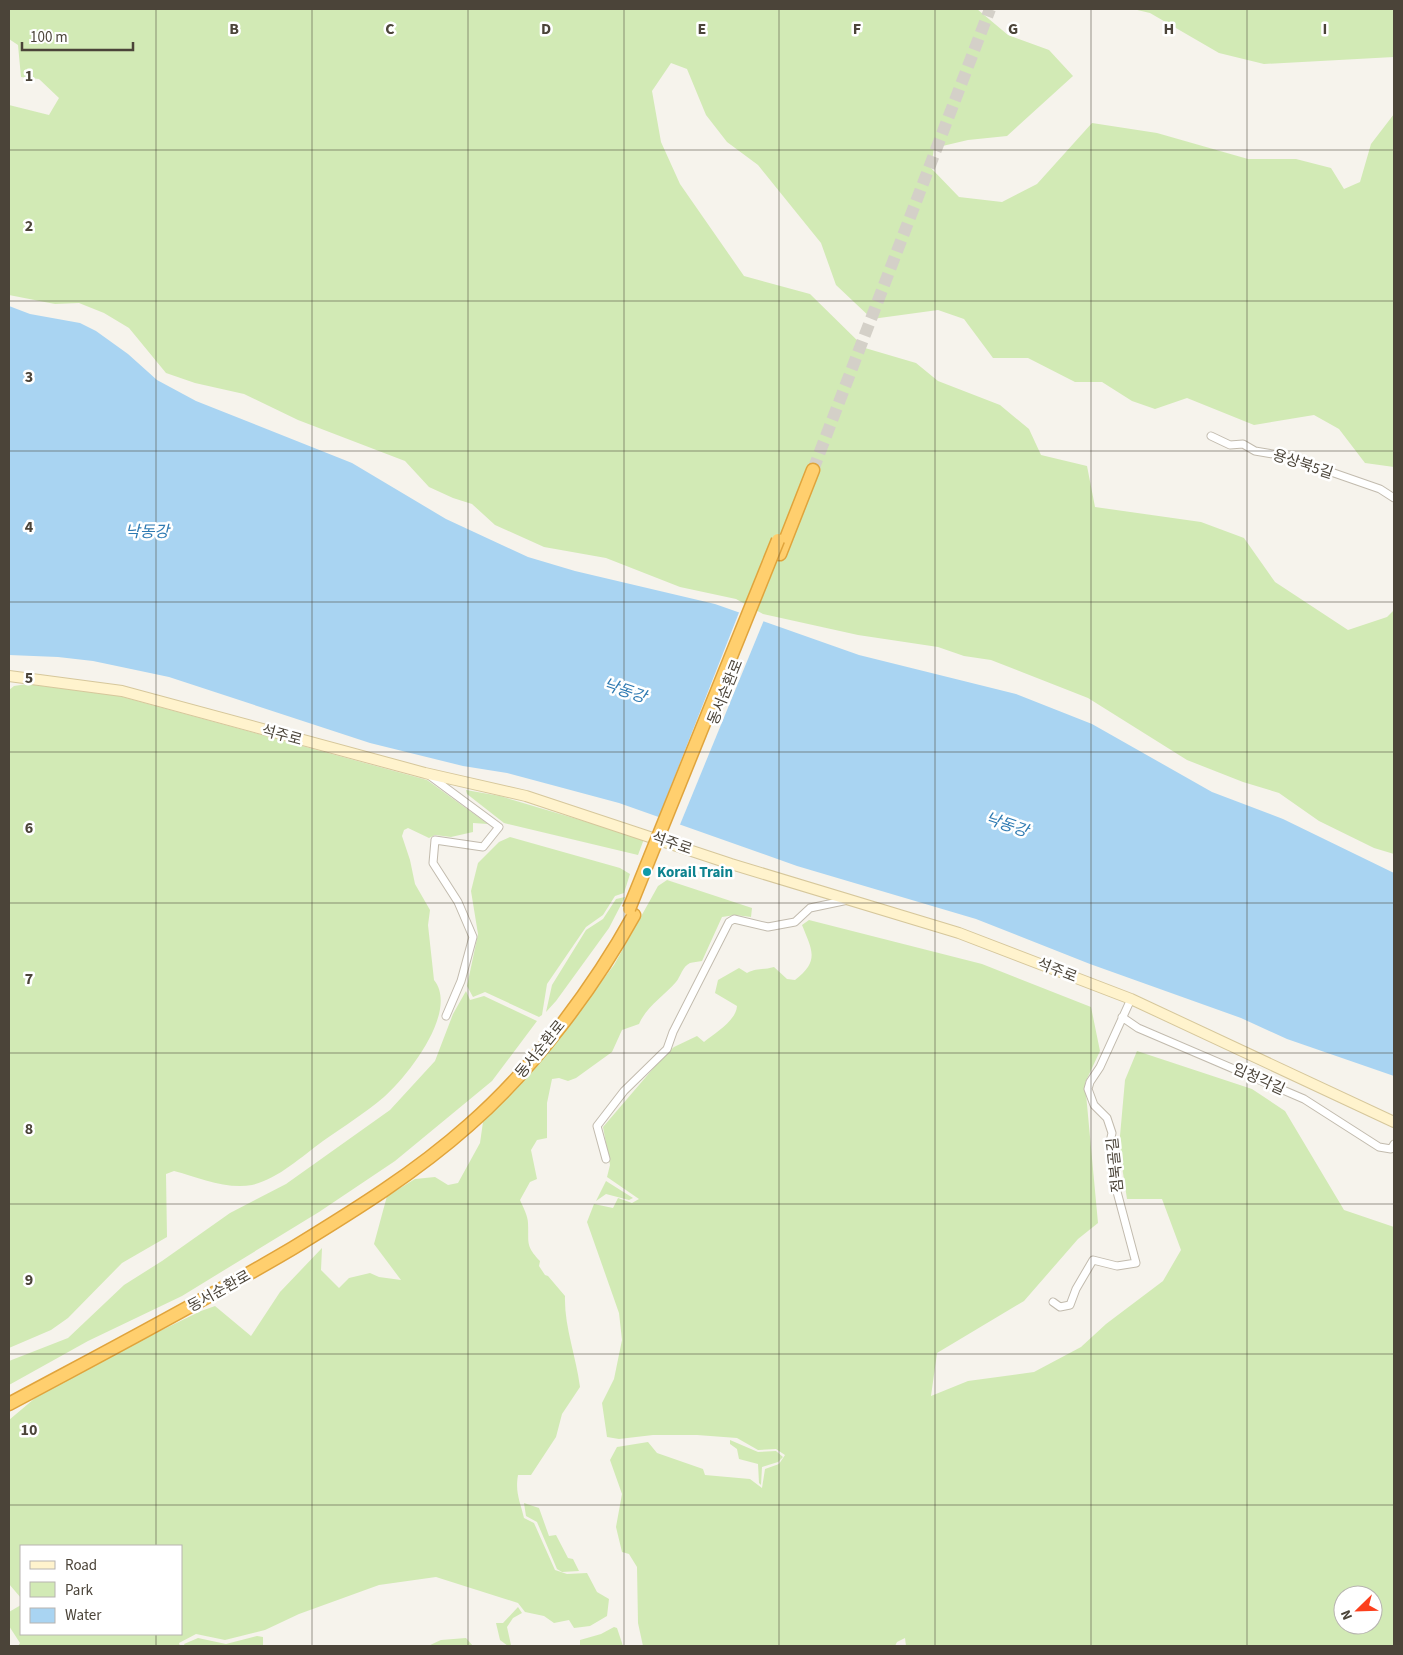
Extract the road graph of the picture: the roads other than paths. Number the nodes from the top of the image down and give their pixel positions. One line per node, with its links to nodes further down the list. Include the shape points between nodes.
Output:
1 (1212, 436): 2 (street, 용상북5길, via 1230,445 1243,444 1255,450 1286,456 1380,489)
2 (1394, 498)
3 (9, 676): 4 (street, 석주로, via 122,691)
4 (426, 773): 5 (street, 석주로, via 535,799); 8 (street, via 499,827 483,847 435,840 433,863 458,902 473,936 461,980)
5 (848, 900): 7 (street, 석주로, via 968,937); 12 (street, via 810,908 794,922 768,927 734,919 728,922 667,1049 624,1091 597,1126)
6 (631, 912): 6 (highway, 동서순환로, bridge, via 778,540 809,469 780,554); 14 (highway, 동서순환로, via 604,954 511,1072 462,1120 408,1165 349,1206 220,1283); 15 (highway, 동서순환로, via 616,948 520,1076 417,1168 357,1209 228,1287)
7 (1131, 999): 9 (street, 점북골길); 10 (street, 석주로)
8 (446, 1016)
9 (1122, 1017): 11 (street, 임청각길, via 1138,1028 1304,1099 1379,1147); 13 (street, 점북골길, via 1088,1089 1094,1105 1107,1118 1112,1133 1110,1142 1117,1155 1116,1188 1136,1263 1117,1266 1093,1260 1070,1306 1060,1308)
10 (1394, 1122)
11 (1392, 1147)
12 (606, 1159)
13 (1053, 1302)
14 (9, 1396)
15 (9, 1404)

